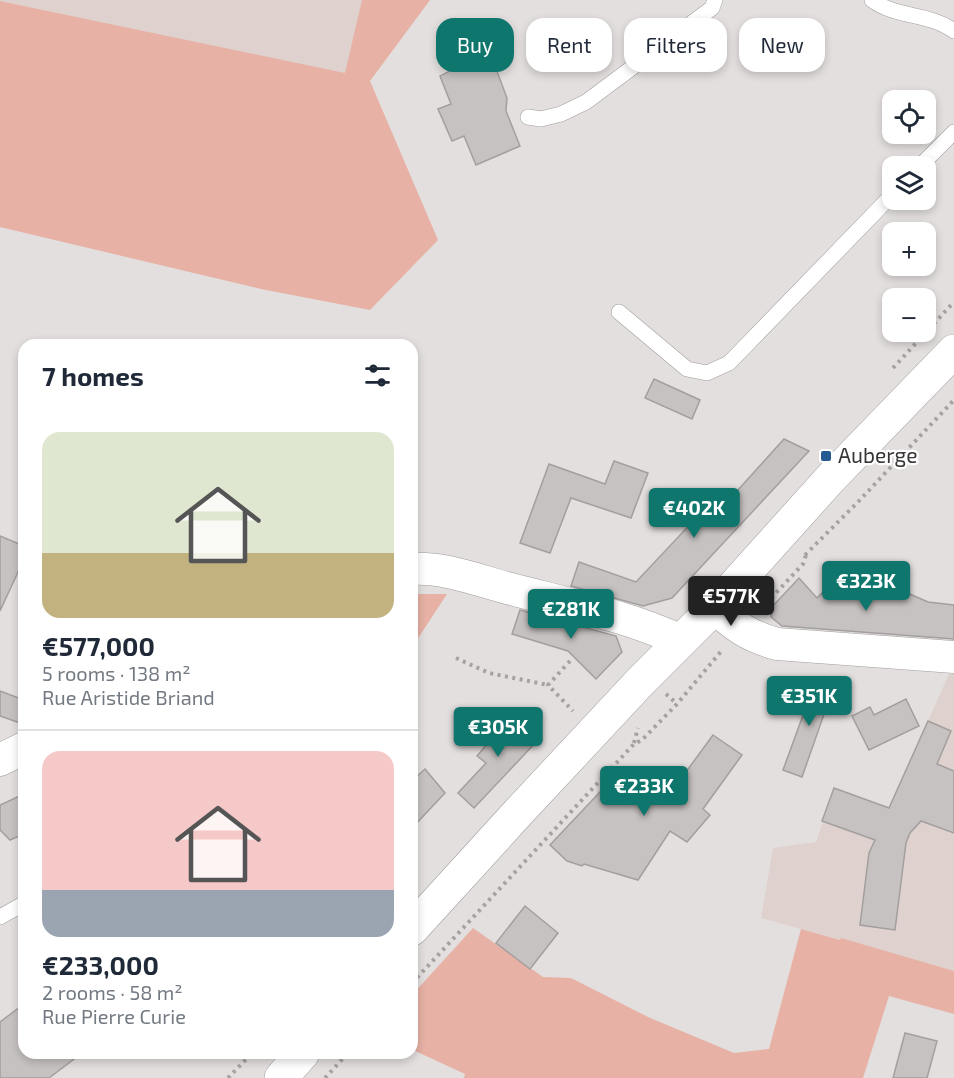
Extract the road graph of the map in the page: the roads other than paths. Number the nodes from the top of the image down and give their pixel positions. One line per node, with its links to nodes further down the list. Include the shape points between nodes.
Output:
1 (715, 0): 4 (lane, via 712,8 586,102 561,114 541,119)
2 (872, 0): 3 (lane, via 882,7 944,23)
3 (954, 31)
4 (528, 117)
5 (954, 132): 6 (lane)
6 (930, 156)
7 (882, 205): 8 (lane, via 729,363 707,373 687,369)
8 (619, 312)
9 (954, 351): 11 (main road)
10 (418, 569): 12 (street, via 483,580 655,628)
11 (714, 608): 12 (main road); 13 (street, via 740,630 777,644)
12 (681, 641): 18 (main road)
13 (954, 657)
14 (18, 751): 15 (street)
15 (0, 760)
16 (18, 907): 17 (lane)
17 (0, 917)
18 (418, 922)
19 (298, 1059): 20 (main road)
20 (281, 1078)

